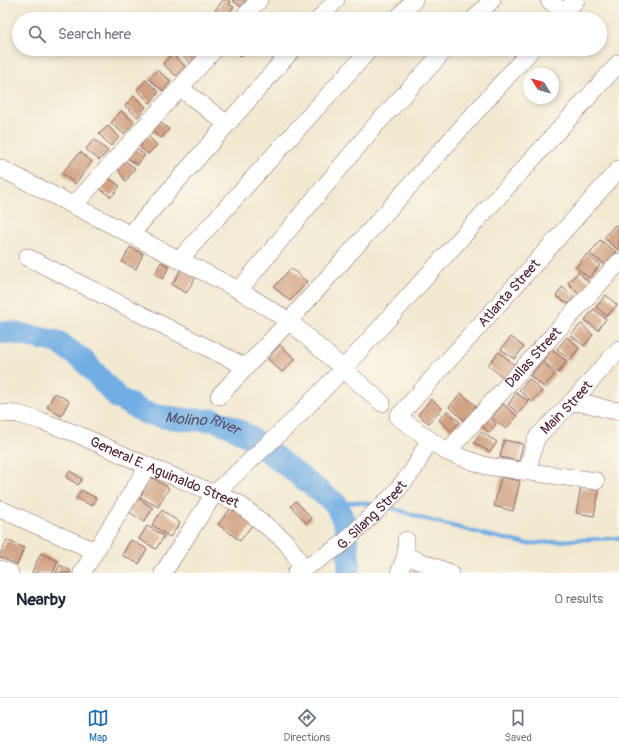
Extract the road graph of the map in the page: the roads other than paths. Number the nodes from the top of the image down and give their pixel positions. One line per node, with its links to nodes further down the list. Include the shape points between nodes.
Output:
1 (336, 0): 6 (street)
2 (414, 0): 7 (street)
3 (492, 0): 8 (street)
4 (549, 0): 9 (street)
5 (576, 0): 10 (street)
6 (325, 12)
7 (403, 12)
8 (481, 12)
9 (558, 12)
10 (565, 12)
11 (209, 56): 17 (street)
12 (284, 56): 18 (street)
13 (364, 56): 24 (street)
14 (440, 56): 26 (street, via 373,128)
15 (526, 56): 27 (street)
16 (619, 63): 30 (street)
17 (180, 88): 18 (street); 21 (street)
18 (227, 124): 22 (street)
19 (0, 168): 21 (street)
20 (619, 169): 36 (street, Atlanta Street, via 398,417)
21 (74, 205): 22 (street)
22 (130, 235): 24 (street)
23 (27, 257): 29 (street)
24 (180, 260): 26 (street)
25 (619, 262): 37 (street, Dallas Street)
26 (239, 290): 27 (street)
27 (289, 321): 29 (street); 30 (street)
28 (619, 350): 32 (street, Main Street)
29 (246, 367): 31 (street)
30 (343, 369): 33 (street); 41 (street, via 293,421)
31 (219, 396)
32 (572, 402): 34 (street); 39 (street, Main Street, via 538,436)
33 (382, 403)
34 (619, 412)
35 (0, 413): 38 (street, General E. Aguinaldo Street, via 18,414 41,421)
36 (429, 440): 37 (street); 45 (street, G. Silang Street, via 414,469 394,494 340,545)
37 (447, 452): 39 (street, via 486,466)
38 (148, 466): 41 (street, General E. Aguinaldo Street); 43 (street)
39 (527, 472): 40 (street)
40 (596, 481)
41 (214, 494): 45 (street, General E. Aguinaldo Street, via 238,503 285,541 296,556); 48 (street)
42 (0, 509): 43 (street)
43 (95, 551): 47 (street)
44 (0, 568): 46 (street)
45 (299, 572)
46 (10, 573)
47 (82, 573)
48 (163, 573)
49 (399, 573): 50 (street, via 406,548)
50 (450, 573)

